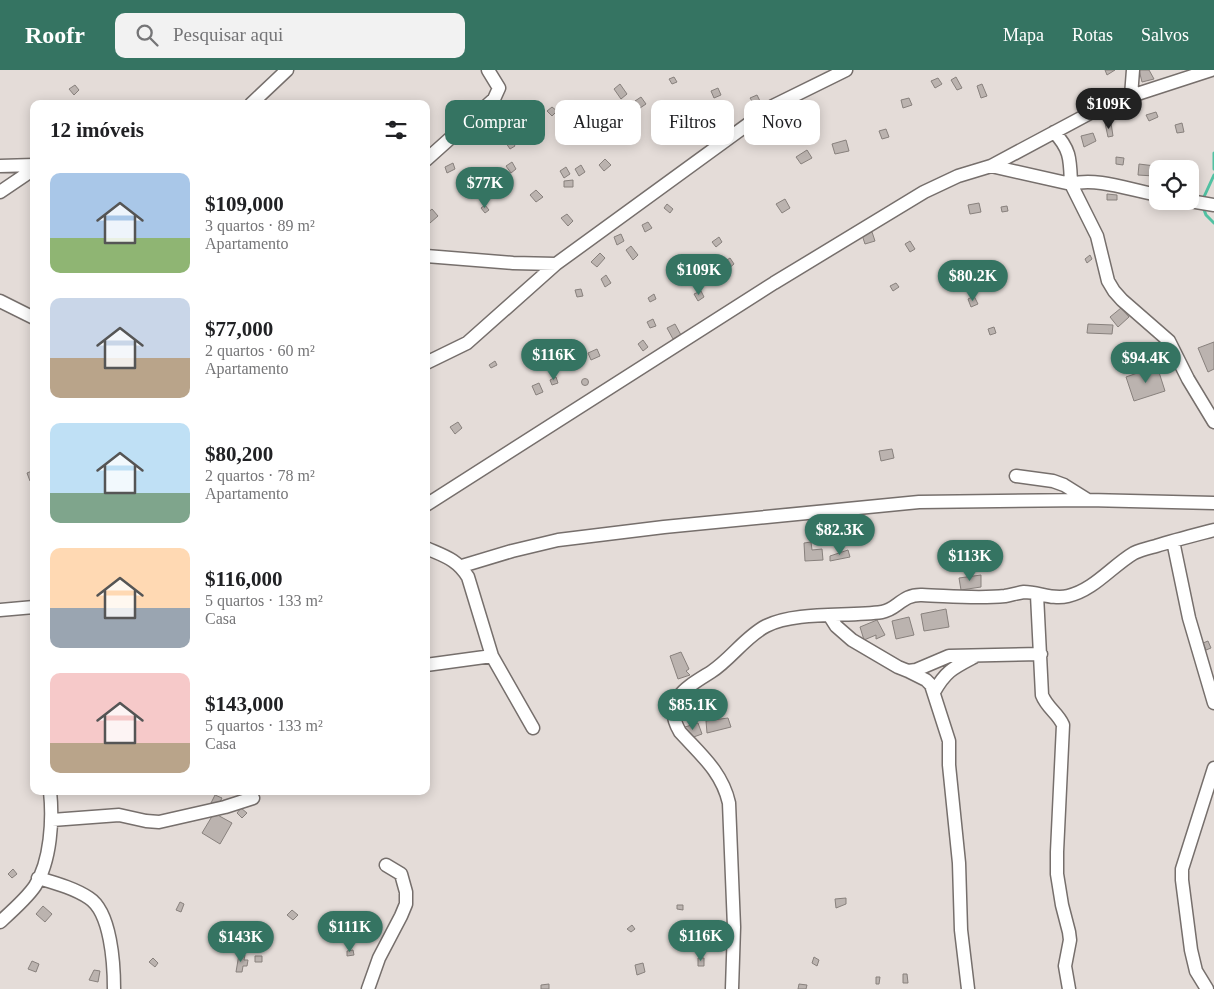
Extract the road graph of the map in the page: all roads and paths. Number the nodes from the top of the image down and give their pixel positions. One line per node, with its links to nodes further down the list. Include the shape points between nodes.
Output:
1 (287, 70): 7 (street)
2 (488, 70): 9 (street, via 499,88 494,99)
3 (846, 70): 20 (street, via 773,106)
4 (1133, 70): 6 (street)
5 (1212, 70): 6 (street)
6 (1130, 96): 8 (street)
7 (255, 100)
8 (1054, 132): 12 (street); 14 (street, via 1069,154)
9 (430, 156)
10 (30, 165): 11 (street)
11 (0, 166)
12 (991, 166): 14 (street); 27 (street, via 958,176 924,192)
13 (30, 172): 15 (street)
14 (1071, 184): 16 (street, via 1096,182); 24 (street, via 1097,236 1108,281 1114,291 1169,341)
15 (0, 192)
16 (1149, 193)
17 (1199, 202): 18 (street)
18 (1214, 205)
19 (430, 256): 20 (street)
20 (556, 264): 23 (street, via 467,343)
21 (2, 303): 22 (street)
22 (30, 316)
23 (430, 361)
24 (1214, 422)
25 (1016, 476): 26 (street, via 1053,481)
26 (1088, 500): 28 (street); 32 (street, via 918,502 664,527 558,540)
27 (430, 502)
28 (1214, 503)
29 (1214, 530): 30 (street)
30 (1173, 541): 33 (street, via 1136,552 1086,588 1069,596 1056,598); 43 (street, via 1189,618)
31 (430, 550): 32 (street)
32 (462, 566): 39 (street, via 468,576)
33 (1037, 594): 36 (street, via 914,595 884,612); 37 (street)
34 (30, 607): 35 (street)
35 (0, 610)
36 (829, 615): 41 (street, via 852,640); 54 (street, via 780,621 766,626 754,633 719,667 689,686 678,696 675,704 676,724 680,732 716,772 726,788 729,803 734,927)
37 (1041, 654): 38 (street); 56 (street, via 1042,696 1063,725 1057,866 1070,940 1065,966)
38 (978, 655): 41 (street, via 949,656); 42 (street, via 951,669)
39 (492, 656): 40 (street); 44 (street)
40 (430, 664)
41 (908, 671): 42 (street, via 926,680)
42 (934, 692): 55 (street, via 949,741 948,766)
43 (1214, 703)
44 (533, 728)
45 (1214, 768): 57 (street, via 1182,869 1191,950 1196,971)
46 (50, 795): 48 (street)
47 (253, 798): 48 (street, via 159,822 119,815)
48 (52, 820): 50 (street, via 48,849)
49 (386, 865): 53 (street, via 401,874 406,904 379,958)
50 (38, 878): 51 (street, via 35,886); 52 (street, via 89,898 104,915)
51 (0, 922)
52 (114, 989)
53 (368, 989)
54 (732, 989)
55 (968, 989)
56 (1069, 989)
57 (1207, 989)

